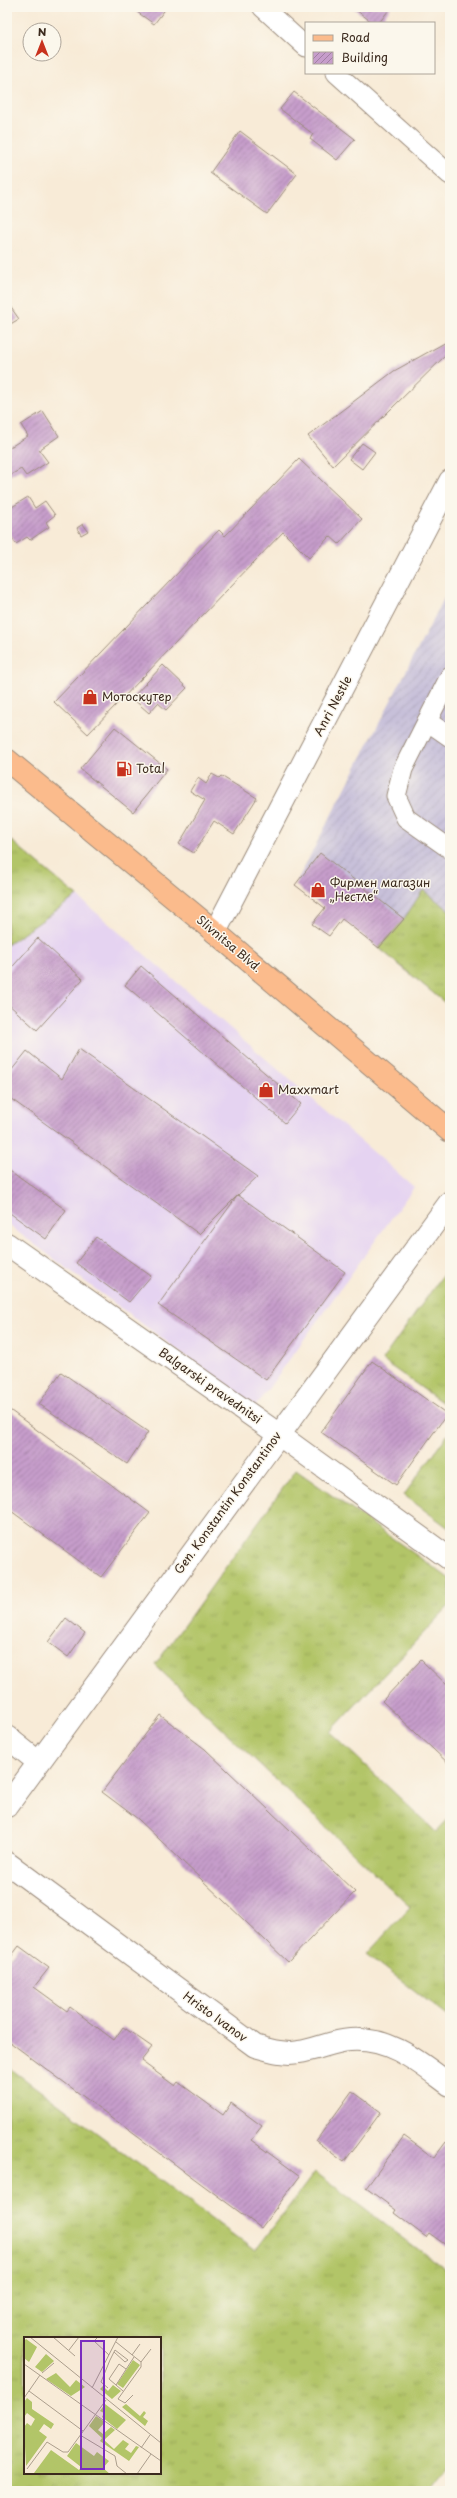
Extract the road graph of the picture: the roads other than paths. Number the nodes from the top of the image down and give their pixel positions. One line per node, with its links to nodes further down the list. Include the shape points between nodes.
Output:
1 (262, 7): 2 (lane)
2 (305, 46)
3 (337, 74): 4 (lane)
4 (450, 175)
5 (450, 481): 11 (street, Anri Nestle)
6 (450, 676): 7 (lane)
7 (427, 721): 8 (lane); 10 (lane, via 403,769 396,796 406,818)
8 (450, 737)
9 (7, 760): 11 (main road, Slivnitsa Blvd.)
10 (450, 849)
11 (215, 932): 12 (main road, Slivnitsa Blvd.)
12 (450, 1131)
13 (450, 1202): 15 (street, Gen. Konstantin Konstantinov)
14 (7, 1244): 15 (street, Balgarski pravednitsi)
15 (278, 1434): 16 (street, Balgarski pravednitsi); 18 (street, Gen. Konstantin Konstantinov)
16 (450, 1559)
17 (7, 1737): 18 (street)
18 (38, 1762): 19 (street, Gen. Konstantin Konstantinov)
19 (7, 1806)
20 (7, 1863): 21 (street, Hristo Ivanov, via 254,2046 276,2052 299,2052 350,2040 380,2042 407,2053)
21 (450, 2085)

